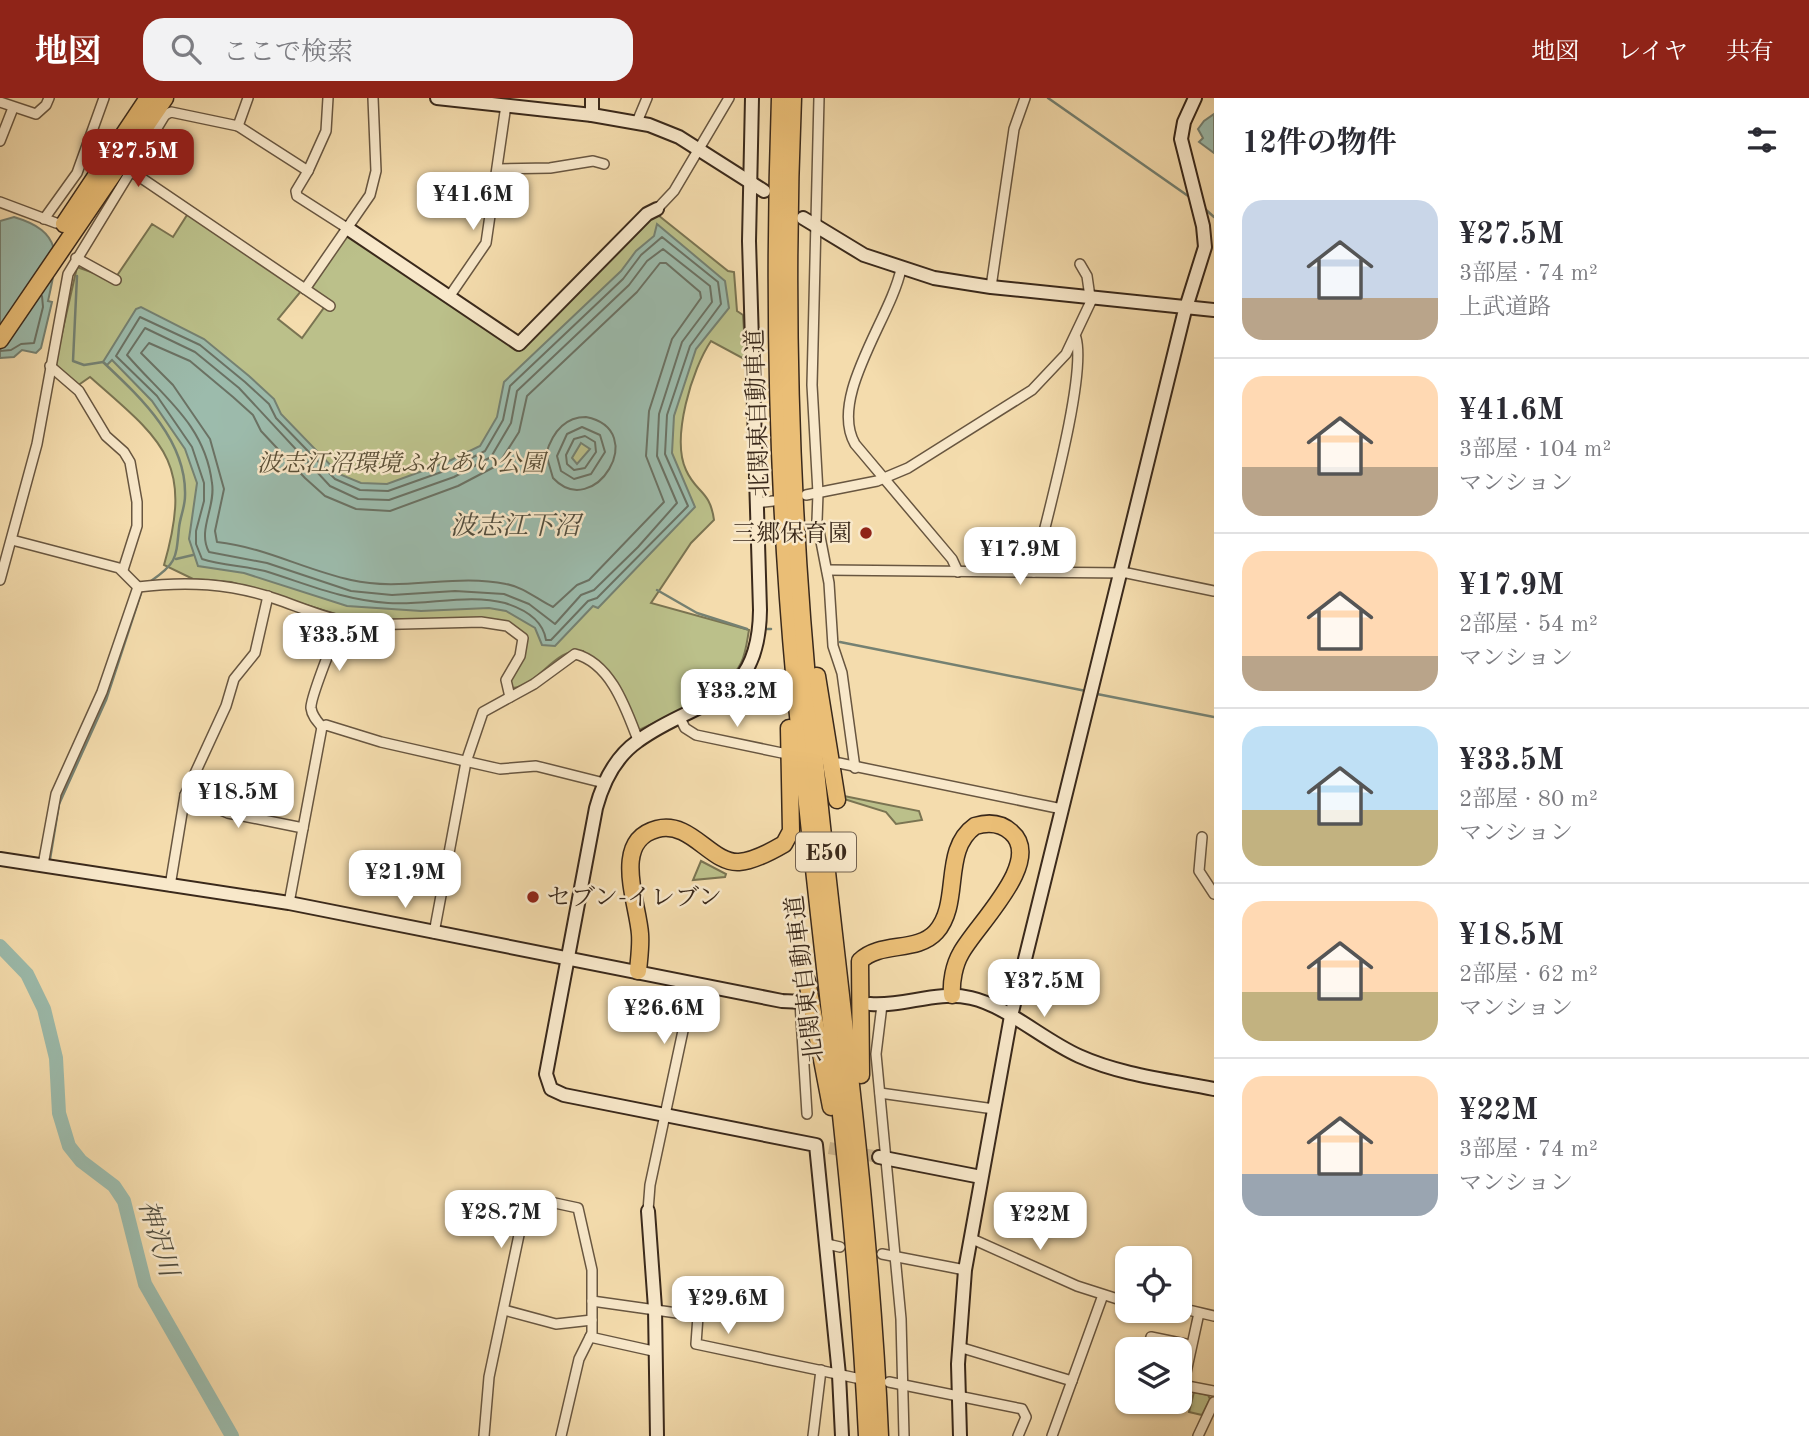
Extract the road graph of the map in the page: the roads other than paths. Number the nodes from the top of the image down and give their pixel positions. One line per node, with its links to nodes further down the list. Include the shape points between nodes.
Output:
1 (49, 98): 19 (street, via 36,114)
2 (104, 98): 34 (street, via 77,173)
3 (248, 98): 22 (street)
4 (328, 98): 28 (street, via 326,131)
5 (373, 98): 36 (street, via 373,183)
6 (437, 98): 17 (street)
7 (592, 98): 20 (street)
8 (647, 98): 21 (street)
9 (729, 98): 24 (street)
10 (752, 98): 29 (street)
11 (780, 98): 69 (highway, 北関東自動車道 / E50, via 777,344)
12 (793, 98): 58 (highway, 北関東自動車道 / E50, via 790,332)
13 (819, 98): 35 (street)
14 (1025, 98): 42 (street, via 1014,129)
15 (1195, 98): 47 (street, via 1181,135 1204,252)
16 (0, 102): 19 (street)
17 (500, 103): 20 (street); 26 (street)
18 (159, 105): 22 (street); 27 (street); 37 (highway)
19 (13, 108): 23 (street)
20 (592, 115): 21 (street)
21 (637, 122): 24 (street, via 670,132)
22 (238, 126): 28 (street)
23 (0, 141)
24 (700, 149): 29 (street); 32 (street)
25 (604, 164): 26 (street, via 593,161)
26 (499, 169): 44 (street, via 486,243)
27 (131, 171): 37 (street, via 110,208); 43 (street)
28 (308, 171): 36 (street, via 297,196)
29 (750, 182): 30 (street); 57 (street)
30 (764, 191)
31 (0, 202): 34 (street)
32 (657, 209): 44 (street, via 519,344)
33 (803, 218): 35 (street)
34 (44, 219): 37 (street)
35 (815, 227): 40 (street, via 853,250); 54 (street, via 812,396)
36 (347, 228): 43 (street); 44 (street)
37 (69, 235): 38 (street); 49 (highway); 51 (highway)
38 (76, 258): 41 (street); 52 (street, via 62,299)
39 (1080, 264): 45 (street)
40 (901, 269): 42 (street); 53 (street, via 849,405 851,438)
41 (116, 280)
42 (991, 288): 45 (street)
43 (306, 289): 46 (street)
44 (449, 297)
45 (1092, 297): 47 (street); 50 (street)
46 (330, 306)
47 (1187, 307): 48 (street); 64 (street)
48 (1214, 310)
49 (0, 321)
50 (1076, 338): 53 (street, via 1038,386 925,460); 63 (street, via 1074,391)
51 (0, 340)
52 (50, 366): 59 (street, via 37,444); 60 (street, via 79,391 106,436 130,462 137,526)
53 (884, 479): 54 (street); 62 (street)
54 (818, 493): 55 (street); 61 (street, via 817,520)
55 (806, 495)
56 (772, 501): 57 (street)
57 (757, 503): 72 (street, via 760,625 755,651 726,693)
58 (796, 511): 81 (highway); 108 (highway, 北関東自動車道 / E50, via 813,742)
59 (12, 540): 60 (street); 65 (street)
60 (123, 570): 66 (street)
61 (827, 570): 62 (street); 78 (street, via 833,646 842,673)
62 (958, 572): 63 (street)
63 (1034, 572): 64 (street)
64 (1120, 572): 67 (street); 82 (street)
65 (0, 580)
66 (138, 587): 68 (street, via 208,584); 86 (street, via 102,692 57,794)
67 (1214, 591)
68 (268, 596): 70 (street); 80 (street, via 255,653 234,678)
69 (788, 597): 94 (highway, via 790,836 780,846 738,862 674,828 643,836 630,863 640,935); 114 (highway, 北関東自動車道 / E50)
70 (341, 622): 71 (street, via 507,626 523,638 520,656 506,680); 73 (street, via 312,696 314,718)
71 (510, 697): 74 (street, via 568,656 579,655 597,667 621,696); 76 (street, via 483,712)
72 (680, 718): 74 (street); 75 (street, via 696,735)
73 (322, 727): 76 (street); 83 (street)
74 (638, 740): 79 (street)
75 (782, 753)
76 (466, 762): 79 (street, via 500,769 536,766); 91 (street)
77 (839, 763): 78 (street)
78 (855, 768): 82 (street)
79 (604, 783): 93 (street)
80 (186, 795): 83 (street, via 228,813); 88 (street)
81 (837, 800)
82 (1062, 809): 100 (street)
83 (303, 828): 90 (street)
84 (1202, 837): 89 (street, via 1199,871)
85 (0, 859): 86 (street)
86 (43, 865): 88 (street)
87 (731, 867): 94 (highway, via 673,833 656,834 642,844 636,867 645,937)
88 (170, 886): 90 (street)
89 (1214, 894)
90 (289, 904): 91 (street)
91 (434, 933): 93 (street)
92 (902, 939): 97 (highway, via 924,935 937,922 954,847 965,828 991,818 1018,832 1027,852 1023,871 967,953)
93 (569, 959): 94 (street); 105 (street, via 546,1074 549,1086 564,1095)
94 (638, 971): 96 (street)
95 (807, 981): 114 (highway)
96 (693, 984): 98 (street); 105 (street)
97 (952, 995): 99 (street); 100 (street, via 984,1001); 108 (highway, via 961,952 1021,863 1018,841 997,825 975,827 961,841 945,916 934,935 867,955 858,967)
98 (802, 1002): 104 (street)
99 (876, 1004): 102 (street)
100 (1011, 1016): 101 (street, via 1049,1041 1102,1065); 103 (street)
101 (1214, 1089)
102 (880, 1093): 103 (street); 106 (street)
103 (994, 1109): 107 (street)
104 (807, 1114)
105 (665, 1115): 109 (street); 129 (street, via 822,1147 833,1245)
106 (883, 1158): 107 (street); 112 (street)
107 (981, 1177): 110 (street)
108 (864, 1193): 145 (highway, 北関東自動車道 / E50)
109 (648, 1211): 118 (street)
110 (970, 1238): 113 (street); 115 (street)
111 (882, 1254): 112 (street)
112 (895, 1258): 113 (street); 133 (street)
113 (965, 1270): 126 (street)
114 (858, 1279): 144 (highway, 北関東自動車道 / E50)
115 (1103, 1295): 116 (street); 131 (street)
116 (1115, 1298)
117 (592, 1301): 118 (street); 119 (street, via 592,1270 578,1208 527,1197); 123 (street)
118 (654, 1308): 127 (street); 128 (street, via 698,1315 696,1344)
119 (504, 1310): 123 (street, via 556,1324); 139 (street, via 489,1377)
120 (1192, 1311): 121 (street)
121 (1199, 1313): 122 (street); 125 (street)
122 (1214, 1316)
123 (592, 1320): 124 (street)
124 (590, 1337): 127 (street); 140 (street, via 579,1359)
125 (1192, 1338)
126 (959, 1347): 131 (street); 136 (street)
127 (653, 1351): 141 (street)
128 (821, 1370): 129 (street); 142 (street)
129 (839, 1374): 130 (street); 143 (street)
130 (856, 1378)
131 (1072, 1381): 149 (street)
132 (889, 1382): 133 (street)
133 (900, 1384): 136 (street); 146 (street)
134 (1192, 1387): 135 (street)
135 (1214, 1391)
136 (958, 1396): 147 (street); 148 (street, via 1024,1410 1026,1417)
137 (1214, 1402): 138 (street)
138 (1212, 1413): 150 (street)
139 (488, 1435)
140 (561, 1436)
141 (657, 1436)
142 (813, 1436)
143 (842, 1436)
144 (867, 1436)
145 (880, 1436)
146 (904, 1436)
147 (960, 1436)
148 (1018, 1436)
149 (1052, 1436)
150 (1198, 1436)

